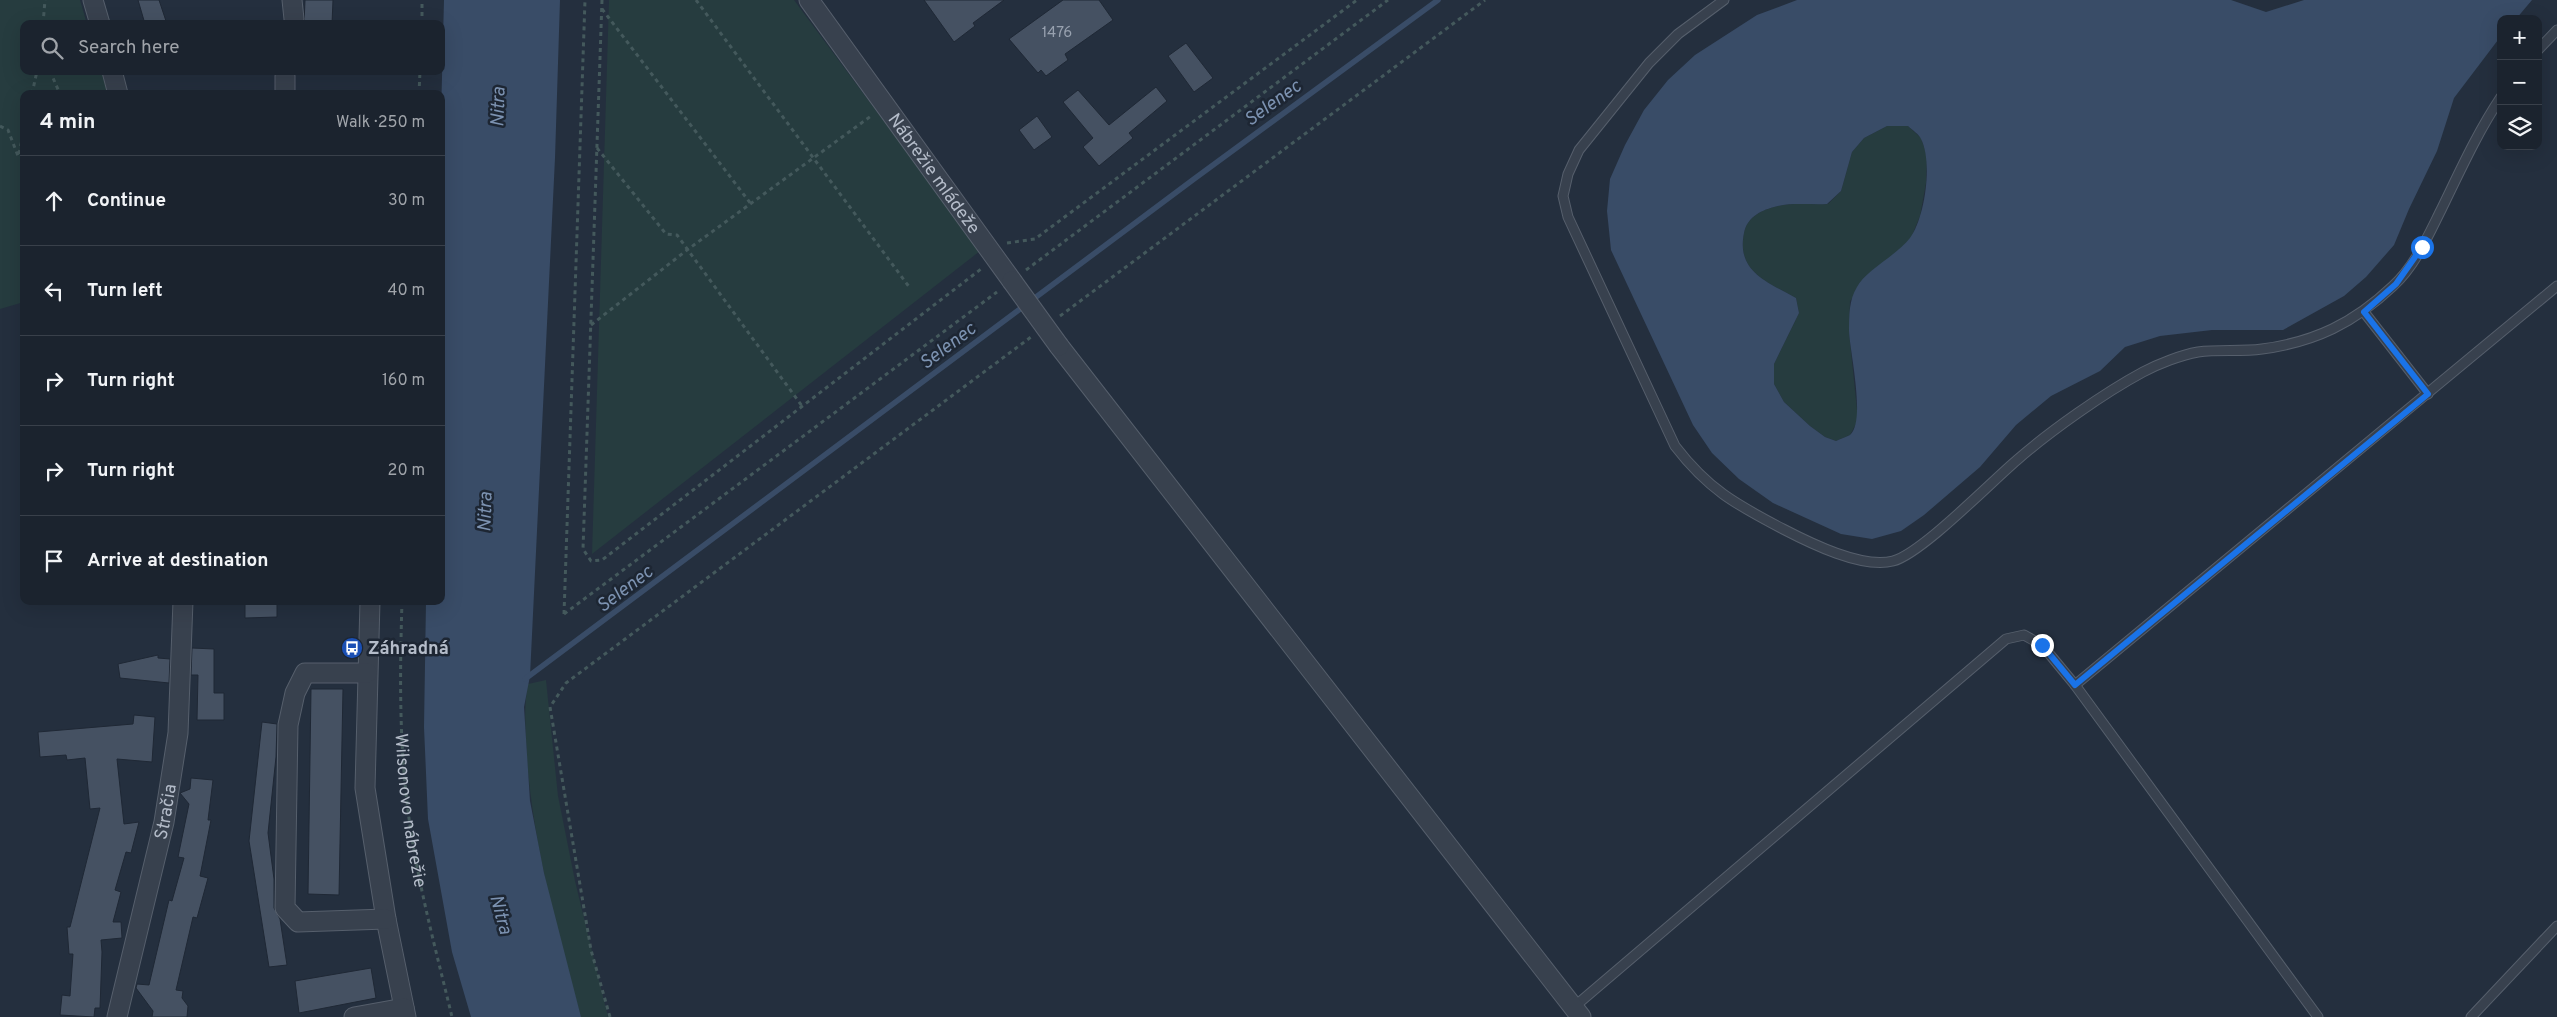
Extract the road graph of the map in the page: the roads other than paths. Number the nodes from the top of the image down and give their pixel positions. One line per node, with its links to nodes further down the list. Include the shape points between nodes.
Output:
1 (94, 0): 6 (street)
2 (292, 0): 5 (street)
3 (809, 0): 22 (street, Nábrežie mládeže, bridge, via 1059,346)
4 (1724, 0): 13 (lane, via 1648,63 1578,150 1563,196 1568,217 1675,446 1708,484 1743,508 1798,537 1865,561 1893,561 1916,550 2019,458 2144,371 2197,352 2261,349 2299,342 2340,327)
5 (294, 19)
6 (99, 20)
7 (2557, 30): 8 (lane)
8 (2542, 46)
9 (113, 75): 10 (street)
10 (117, 90)
11 (2497, 103): 13 (lane, via 2483,124 2422,247 2396,284)
12 (2557, 286): 14 (lane)
13 (2364, 312): 14 (lane)
14 (2428, 394): 18 (lane)
15 (183, 605): 23 (street, Stračia, via 178,733 164,822)
16 (370, 605): 17 (street)
17 (367, 674): 19 (street, via 365,788); 19 (street, via 304,673 295,692 288,725 285,908 298,922)
18 (2075, 685): 22 (lane, via 2042,645 2024,635 2006,639); 25 (lane)
19 (386, 919): 21 (street)
20 (2557, 926): 26 (lane)
21 (405, 1012): 24 (street)
22 (1577, 1012)
23 (117, 1017)
24 (354, 1017)
25 (2318, 1017)
26 (2471, 1017)

